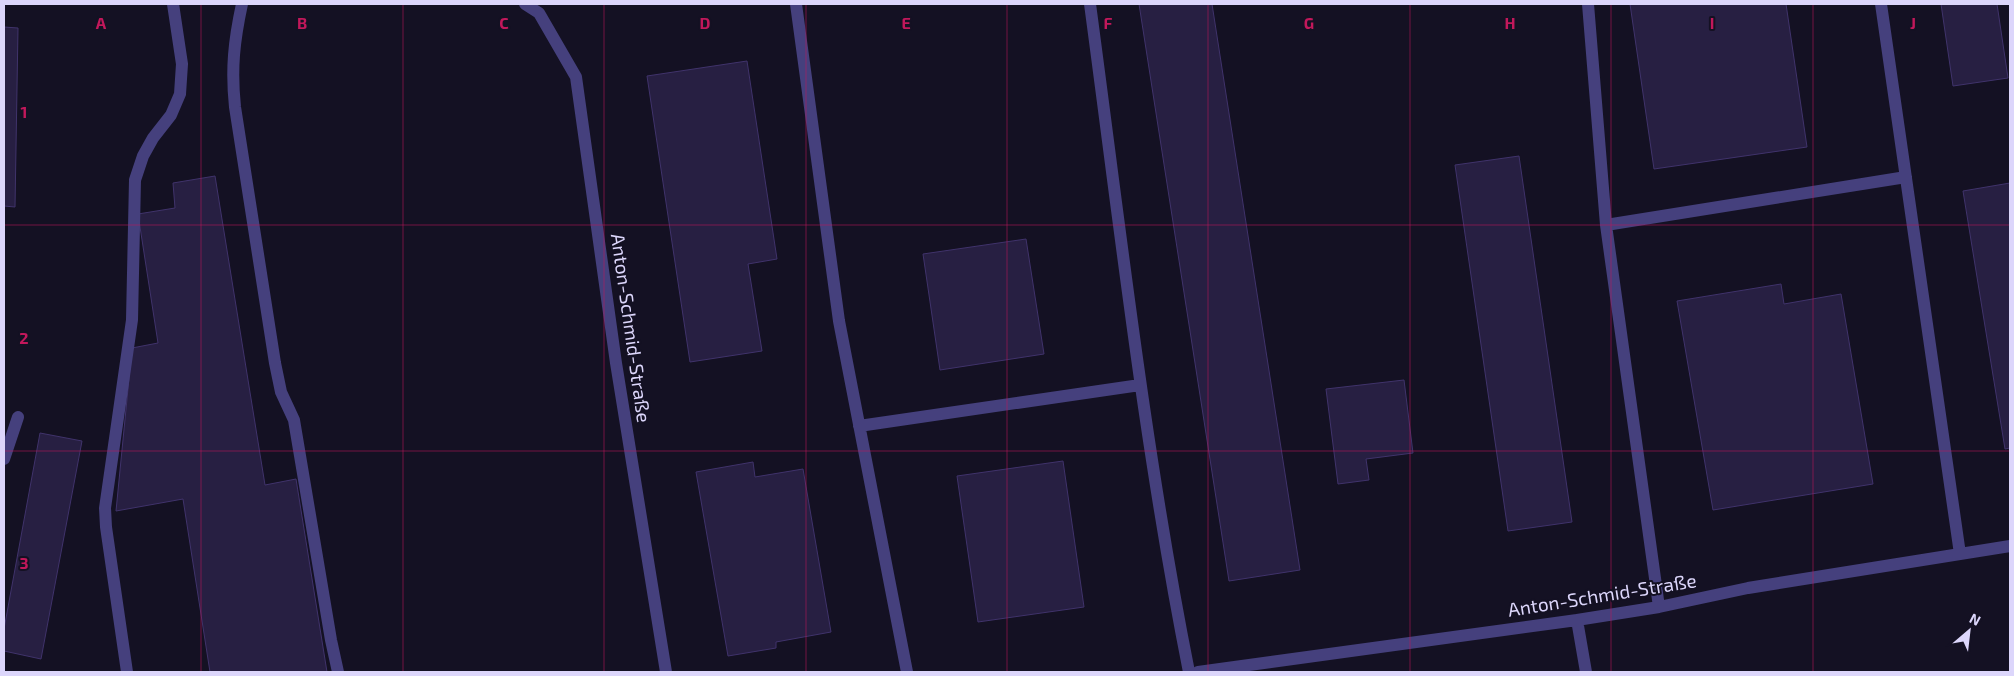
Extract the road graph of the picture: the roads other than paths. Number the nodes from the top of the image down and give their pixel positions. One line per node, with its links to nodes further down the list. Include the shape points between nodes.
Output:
1 (172, 4): 18 (lane, via 182,64 180,94 171,115 143,156 134,180 132,320 105,508)
2 (242, 4): 19 (lane, via 233,50 232,80 274,363 281,392 294,420)
3 (525, 4): 20 (lane, Anton-Schmid-Straße, via 539,13 576,77 616,363)
4 (796, 4): 12 (lane, via 839,321)
5 (1090, 4): 10 (lane)
6 (1588, 4): 9 (lane)
7 (1881, 4): 8 (lane)
8 (1906, 177): 9 (lane); 15 (lane)
9 (1606, 225): 16 (lane)
10 (1140, 385): 12 (lane); 22 (lane)
11 (18, 417): 13 (lane)
12 (859, 426): 21 (lane)
13 (4, 459)
14 (2010, 546): 15 (lane, Anton-Schmid-Straße)
15 (1960, 554): 16 (lane, Anton-Schmid-Straße, via 1748,588)
16 (1659, 607): 17 (lane, Anton-Schmid-Straße)
17 (1577, 620): 23 (lane, Anton-Schmid-Straße); 24 (lane)
18 (127, 672)
19 (338, 672)
20 (666, 672)
21 (907, 672)
22 (1188, 672)
23 (1198, 672)
24 (1586, 672)

